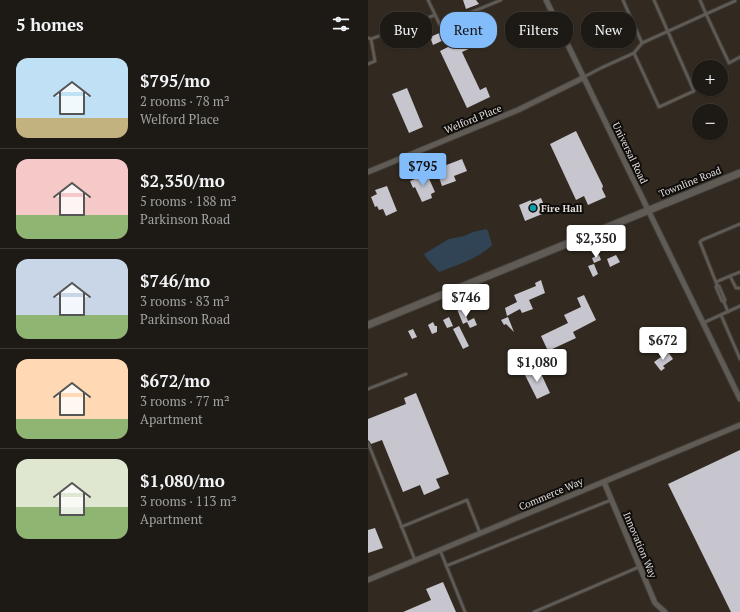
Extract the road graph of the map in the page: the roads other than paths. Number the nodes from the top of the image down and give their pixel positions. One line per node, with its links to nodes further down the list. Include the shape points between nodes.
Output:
1 (428, 0): 10 (lane)
2 (501, 0): 10 (lane, via 440,25)
3 (546, 0): 17 (street, Universal Road)
4 (623, 0): 13 (lane)
5 (654, 0): 11 (lane)
6 (700, 0): 9 (lane)
7 (738, 0): 8 (lane)
8 (734, 1): 9 (lane)
9 (706, 14): 11 (lane); 15 (lane, via 729,63)
10 (435, 15): 12 (lane)
11 (668, 31): 13 (lane); 14 (lane, via 694,92 660,107)
12 (370, 39): 16 (lane, via 375,61)
13 (642, 43): 14 (lane)
14 (634, 53): 17 (lane)
15 (740, 57)
16 (368, 64)
17 (583, 78): 18 (street, Welford Place, via 518,110); 20 (street, Universal Road)
18 (368, 172)
19 (740, 173): 20 (main road, Townline Road)
20 (648, 210): 29 (street, Universal Road); 30 (main road, Townline Road)
21 (740, 224): 24 (lane, via 700,242)
22 (740, 272): 23 (lane)
23 (730, 276): 24 (lane); 25 (lane, via 734,286)
24 (716, 283): 27 (lane)
25 (740, 288)
26 (740, 306): 27 (lane)
27 (728, 312): 28 (lane)
28 (721, 315): 29 (lane); 31 (lane)
29 (703, 323): 34 (street, Universal Road)
30 (368, 325)
31 (740, 359)
32 (406, 374): 33 (lane)
33 (368, 389)
34 (740, 399)
35 (740, 425): 37 (street, Commerce Way)
36 (368, 443): 39 (lane)
37 (604, 482): 38 (street, Innovation Way); 40 (street, Commerce Way)
38 (612, 500): 43 (lane); 44 (street, Innovation Way)
39 (402, 527): 40 (lane, via 467,500); 42 (lane)
40 (480, 533): 41 (street, Commerce Way)
41 (440, 550): 42 (street, Commerce Way); 43 (lane)
42 (415, 560): 45 (street, Commerce Way)
43 (446, 566): 46 (lane)
44 (640, 567): 47 (lane); 48 (street, Innovation Way, via 655,603)
45 (368, 580)
46 (465, 612)
47 (534, 612)
48 (665, 612)

